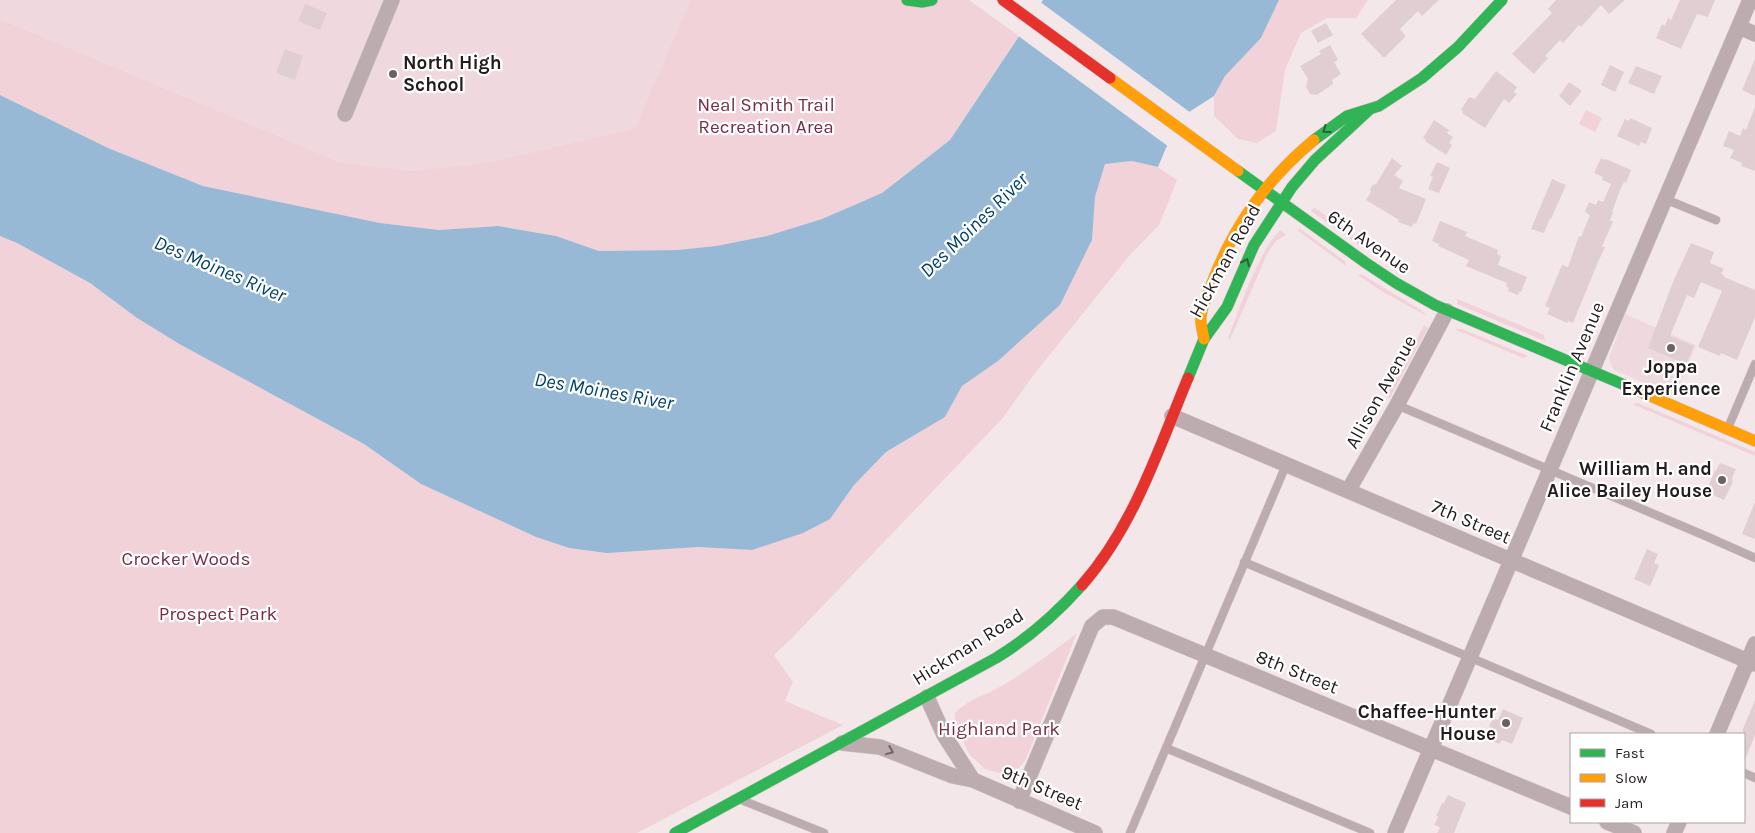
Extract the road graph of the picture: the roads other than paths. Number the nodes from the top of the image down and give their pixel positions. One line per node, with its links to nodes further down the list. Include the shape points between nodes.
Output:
1 (392, 0): 10 (street)
2 (907, 0): 3 (main road)
3 (932, 0)
4 (1003, 0): 11 (main road, 6th Avenue)
5 (1502, 0): 9 (main road, via 1463,44 1431,73)
6 (1750, 0): 7 (street, Franklin Avenue)
7 (1738, 27): 8 (street); 12 (street, Franklin Avenue)
8 (1755, 34)
9 (1369, 110): 11 (main road, Hickman Road, one-way to 11, via 1346,116 1323,132); 13 (main road, Hickman Road, via 1315,160)
10 (345, 114)
11 (1264, 190): 13 (main road, 6th Avenue); 16 (main road, Hickman Road, via 1242,219 1223,254 1201,316)
12 (1665, 199): 14 (lane); 18 (street, Franklin Avenue)
13 (1281, 202): 15 (main road, 6th Avenue, via 1393,281); 16 (main road, Hickman Road, one-way to 13, via 1227,306 1254,245)
14 (1716, 220)
15 (1447, 310): 18 (main road, 6th Avenue); 19 (street, Allison Avenue)
16 (1204, 339): 20 (main road, Hickman Road)
17 (1755, 364): 21 (lane)
18 (1591, 371): 21 (main road, 6th Avenue); 24 (street, Franklin Avenue)
19 (1397, 406): 24 (lane); 25 (street, Allison Avenue)
20 (1172, 416): 23 (street, 7th Street); 33 (main road, Hickman Road, via 1138,500 1120,534 1066,604 1018,644)
21 (1727, 429): 22 (main road, 6th Avenue)
22 (1755, 441)
23 (1286, 465): 25 (street, 7th Street); 28 (lane)
24 (1550, 471): 26 (lane); 27 (street, Franklin Avenue)
25 (1348, 491): 27 (street, 7th Street)
26 (1755, 558)
27 (1512, 560): 31 (street, Franklin Avenue); 32 (street, 7th Street)
28 (1244, 562): 30 (lane); 31 (lane)
29 (1755, 644): 32 (street)
30 (1205, 655): 37 (lane); 38 (street, 8th Street); 41 (street, 8th Street, via 1113,617 1103,617 1092,626)
31 (1470, 658): 34 (lane); 38 (street, Franklin Avenue)
32 (1751, 662): 35 (street)
33 (927, 697): 36 (main road, Hickman Road); 39 (street, 9th Street, via 944,734)
34 (1649, 733)
35 (1717, 733)
36 (842, 743): 39 (street, 9th Street, one-way to 39, via 880,747 953,776); 40 (main road, Hickman Road)
37 (1166, 748): 47 (lane); 48 (lane)
38 (1431, 748): 42 (street, 8th Street); 49 (street, Franklin Avenue)
39 (973, 780): 41 (street, 9th Street)
40 (740, 799): 45 (main road, Hickman Road); 46 (lane)
41 (1019, 801): 44 (street, 9th Street)
42 (1570, 807)
43 (1609, 823): 50 (street)
44 (1088, 832)
45 (675, 833)
46 (824, 833)
47 (1130, 833)
48 (1370, 833)
49 (1395, 833)
50 (1634, 833)

